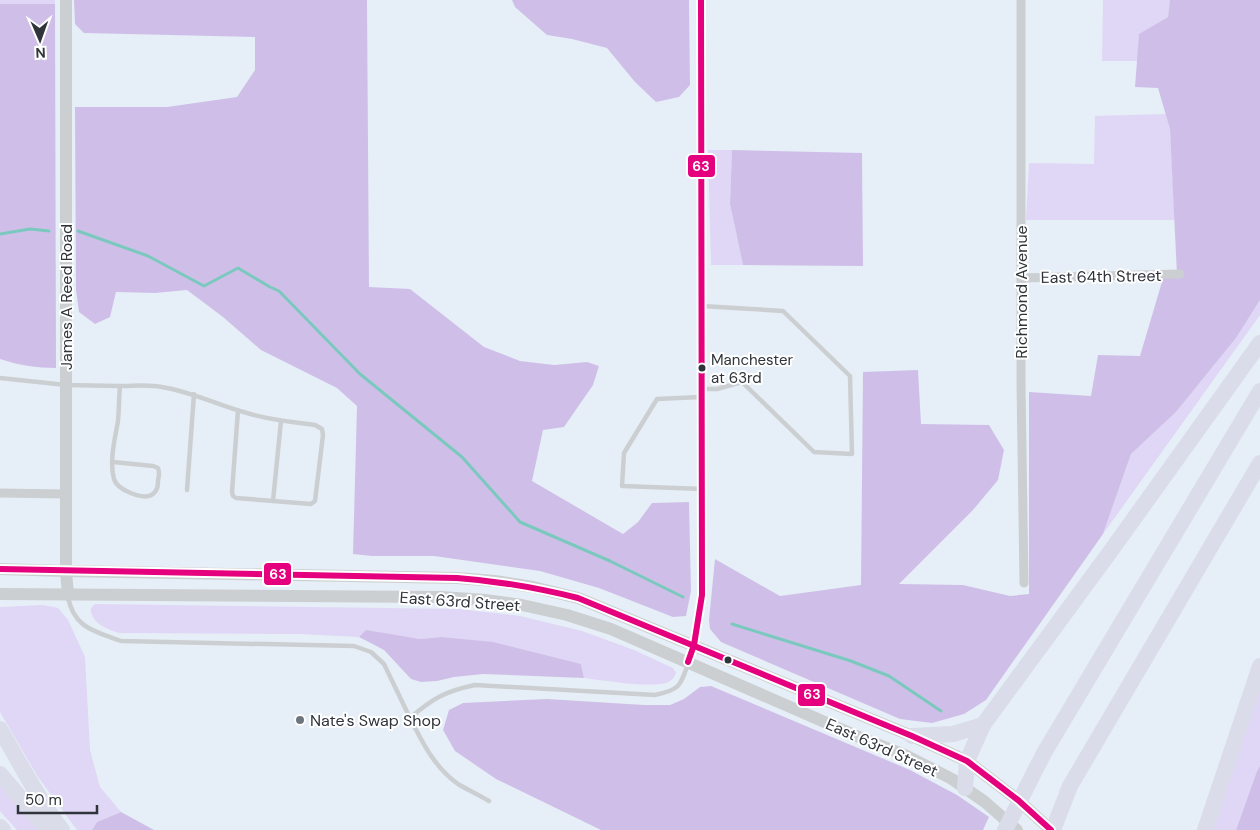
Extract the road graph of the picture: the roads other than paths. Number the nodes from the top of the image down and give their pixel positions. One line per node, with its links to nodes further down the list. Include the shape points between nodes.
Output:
1 (66, 0): 9 (main road, James A Reed Road)
2 (701, 0): 6 (street)
3 (1021, 0): 5 (street, Richmond Avenue)
4 (1180, 274): 5 (street, East 64th Street)
5 (1021, 278): 25 (street, Richmond Avenue)
6 (702, 306): 12 (street); 12 (lane, via 783,312 850,376 852,454 814,452 742,382)
7 (1260, 343): 32 (highway)
8 (0, 378): 9 (lane)
9 (66, 385): 10 (lane); 21 (main road, James A Reed Road)
10 (120, 386): 13 (lane, via 159,386); 16 (lane)
11 (1260, 391): 43 (highway, via 1044,754)
12 (702, 393): 18 (street); 18 (lane, via 657,399 624,453 622,486)
13 (194, 394): 14 (lane); 19 (lane)
14 (238, 410): 15 (lane); 22 (lane, via 233,496)
15 (281, 421): 22 (lane); 22 (lane, via 315,425 322,429 323,434 315,501 311,504)
16 (113, 462): 16 (lane, via 116,484 124,490 149,496 155,493 158,468)
17 (1260, 463): 45 (highway, via 1070,786)
18 (703, 489): 28 (street, via 702,595)
19 (187, 490)
20 (0, 493): 21 (street)
21 (66, 494): 24 (main road, James A Reed Road)
22 (273, 502)
23 (0, 569): 24 (main road, East 63rd Street)
24 (66, 571): 27 (main road, James A Reed Road); 28 (main road, East 63rd Street, via 495,581 578,598)
25 (1024, 584)
26 (0, 594): 27 (main road, East 63rd Street)
27 (68, 595): 29 (main road, East 63rd Street, via 485,600 567,615 611,629); 31 (lane, via 71,610 80,623 121,641 354,646 371,652 384,664)
28 (694, 645): 29 (street); 34 (main road, East 63rd Street)
29 (688, 662): 31 (lane, via 681,682 671,692 655,695 475,685 452,690 430,701); 37 (main road, East 63rd Street, via 905,755)
30 (1260, 666): 46 (highway)
31 (410, 718): 38 (lane, via 442,768 458,783)
32 (983, 725): 34 (highway, via 953,734); 35 (highway)
33 (0, 729): 42 (highway)
34 (912, 736): 35 (main road, East 63rd Street)
35 (967, 761): 37 (highway); 45 (main road, East 63rd Street)
36 (0, 774): 41 (highway)
37 (965, 788): 44 (main road, East 63rd Street)
38 (489, 801)
39 (0, 827): 40 (highway)
40 (3, 830)
41 (48, 830)
42 (62, 830)
43 (1005, 830)
44 (1018, 830)
45 (1052, 830)
46 (1205, 830)

